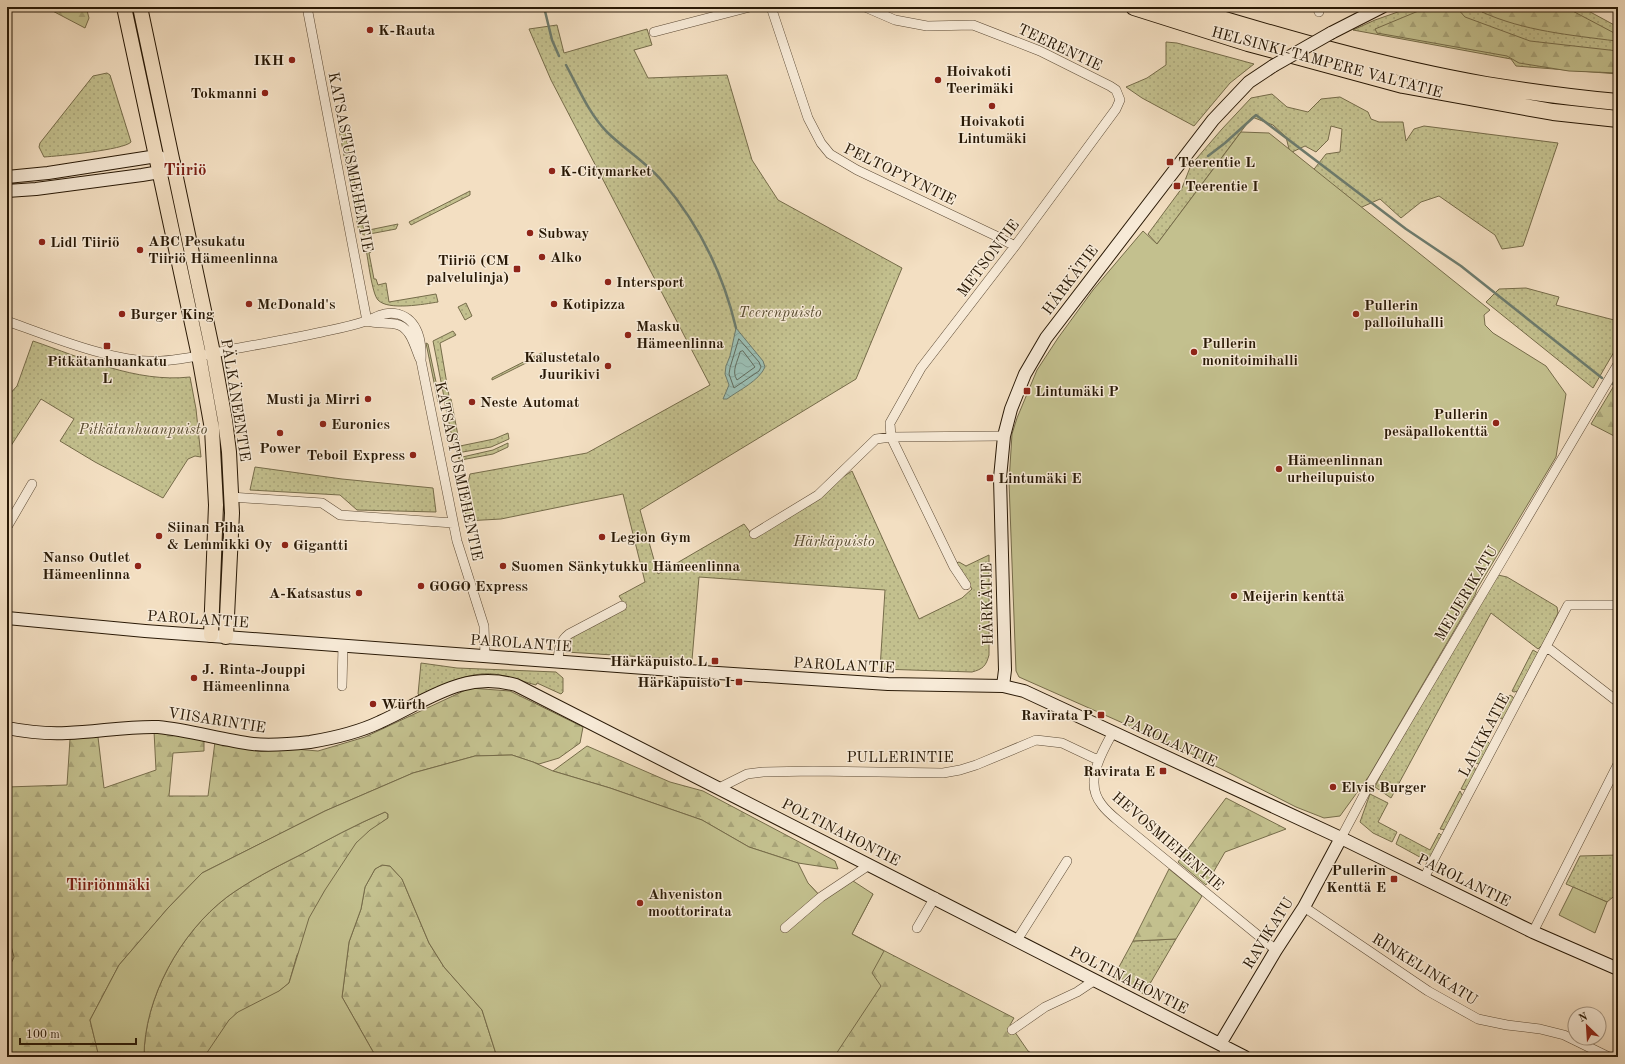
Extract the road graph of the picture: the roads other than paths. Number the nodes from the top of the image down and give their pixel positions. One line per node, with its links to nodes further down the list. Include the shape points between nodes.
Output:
1 (124, 7): 14 (main road, PÄLKÄNEENTIE)
2 (140, 7): 15 (main road, PÄLKÄNEENTIE)
3 (307, 7): 21 (street, KATSASTUSMIEHENTIE)
4 (750, 7): 10 (street)
5 (771, 7): 19 (street, PELTOPYYNTIE, via 808,118 821,144 830,154 857,170)
6 (865, 7): 11 (street, TEERENTIE, via 895,20 920,25 973,25 994,32 1040,51 1110,86 1116,90)
7 (1134, 7): 13 (highway, HELSINKI-TAMPERE VALTATIE, via 1248,43 1403,85 1554,112)
8 (1181, 7): 12 (highway, HELSINKI-TAMPERE VALTATIE, via 1406,69 1523,91)
9 (1382, 7): 25 (main road, HÄRKÄTIE, bridge, via 1273,66 1249,82 1212,120 1046,338 1025,374 1011,409)
10 (654, 32)
11 (1120, 100): 19 (street, METSONTIE, via 1116,109)
12 (1618, 102)
13 (1618, 119)
14 (156, 156): 15 (main road); 16 (main road, PÄLKÄNEENTIE); 17 (main road)
15 (174, 163): 16 (main road); 22 (main road, PÄLKÄNEENTIE)
16 (160, 172): 18 (main road); 23 (main road, PÄLKÄNEENTIE)
17 (7, 177)
18 (7, 191)
19 (1015, 246): 26 (street, METSONTIE, via 921,368 890,423)
20 (7, 321): 23 (street, via 63,341 129,359 160,361)
21 (367, 321): 22 (street); 29 (street, KATSASTUSMIEHENTIE, via 400,325 411,338 421,361)
22 (213, 354): 23 (street); 28 (main road, PÄLKÄNEENTIE, via 226,426)
23 (199, 356): 36 (main road, PÄLKÄNEENTIE, via 212,429 216,481)
24 (1618, 364): 51 (street, MEIJERIKATU, via 1379,769)
25 (1004, 436): 26 (street); 43 (main road, HÄRKÄTIE, via 1000,478)
26 (891, 437): 31 (street, via 876,439 818,495); 32 (street, via 954,567)
27 (32, 484): 30 (street)
28 (231, 497): 29 (street, via 322,503 340,515); 37 (main road, PÄLKÄNEENTIE)
29 (453, 523): 40 (street, KATSASTUSMIEHENTIE, via 484,626)
30 (7, 527)
31 (754, 534)
32 (966, 585)
33 (1618, 604): 39 (street, LAUKKATIE, via 1568,605)
34 (622, 606): 41 (street, via 563,639 559,645)
35 (7, 618): 36 (main road, PAROLANTIE)
36 (211, 635): 37 (main road, PAROLANTIE)
37 (226, 637): 38 (main road, PAROLANTIE)
38 (343, 645): 40 (main road, PAROLANTIE); 42 (street)
39 (1547, 647): 44 (street); 54 (street, LAUKKATIE)
40 (485, 656): 41 (main road, PAROLANTIE)
41 (558, 661): 43 (main road, PAROLANTIE, via 888,684)
42 (342, 686)
43 (1003, 686): 47 (main road, PAROLANTIE, via 1024,691)
44 (1618, 702)
45 (415, 705): 46 (main road, VIISARINTIE, via 359,731 285,744 255,744 158,728 68,733); 50 (main road, POLTINAHONTIE, via 442,692 478,680 509,683)
46 (7, 728)
47 (1113, 732): 48 (street, HEVOSMIEHENTIE); 51 (main road, PAROLANTIE)
48 (1098, 760): 50 (street, PULLERINTIE, via 1062,743 1036,740 960,770 943,773 763,772 747,774); 61 (street, HEVOSMIEHENTIE, via 1094,784 1101,804)
49 (1618, 764): 59 (street)
50 (719, 788): 53 (main road, POLTINAHONTIE)
51 (1341, 838): 54 (main road, PAROLANTIE); 56 (main road, RAVIKATU)
52 (1067, 861): 60 (street)
53 (869, 865): 55 (main road, POLTINAHONTIE); 57 (street, via 821,898)
54 (1424, 878): 59 (main road, PAROLANTIE)
55 (935, 898): 58 (street); 60 (main road, POLTINAHONTIE)
56 (1304, 907): 61 (main road, RAVIKATU); 67 (street, RINKELINKATU, via 1428,991 1478,1019 1564,1035)
57 (785, 928)
58 (917, 928)
59 (1533, 932): 62 (main road, PAROLANTIE)
60 (1017, 940): 63 (main road, POLTINAHONTIE)
61 (1276, 950): 65 (main road, RAVIKATU)
62 (1618, 969)
63 (1095, 980): 64 (street, via 1077,992 1045,1007); 65 (main road, POLTINAHONTIE)
64 (1012, 1030)
65 (1223, 1050): 66 (main road, POLTINAHONTIE)
66 (1245, 1057)
67 (1608, 1057)

